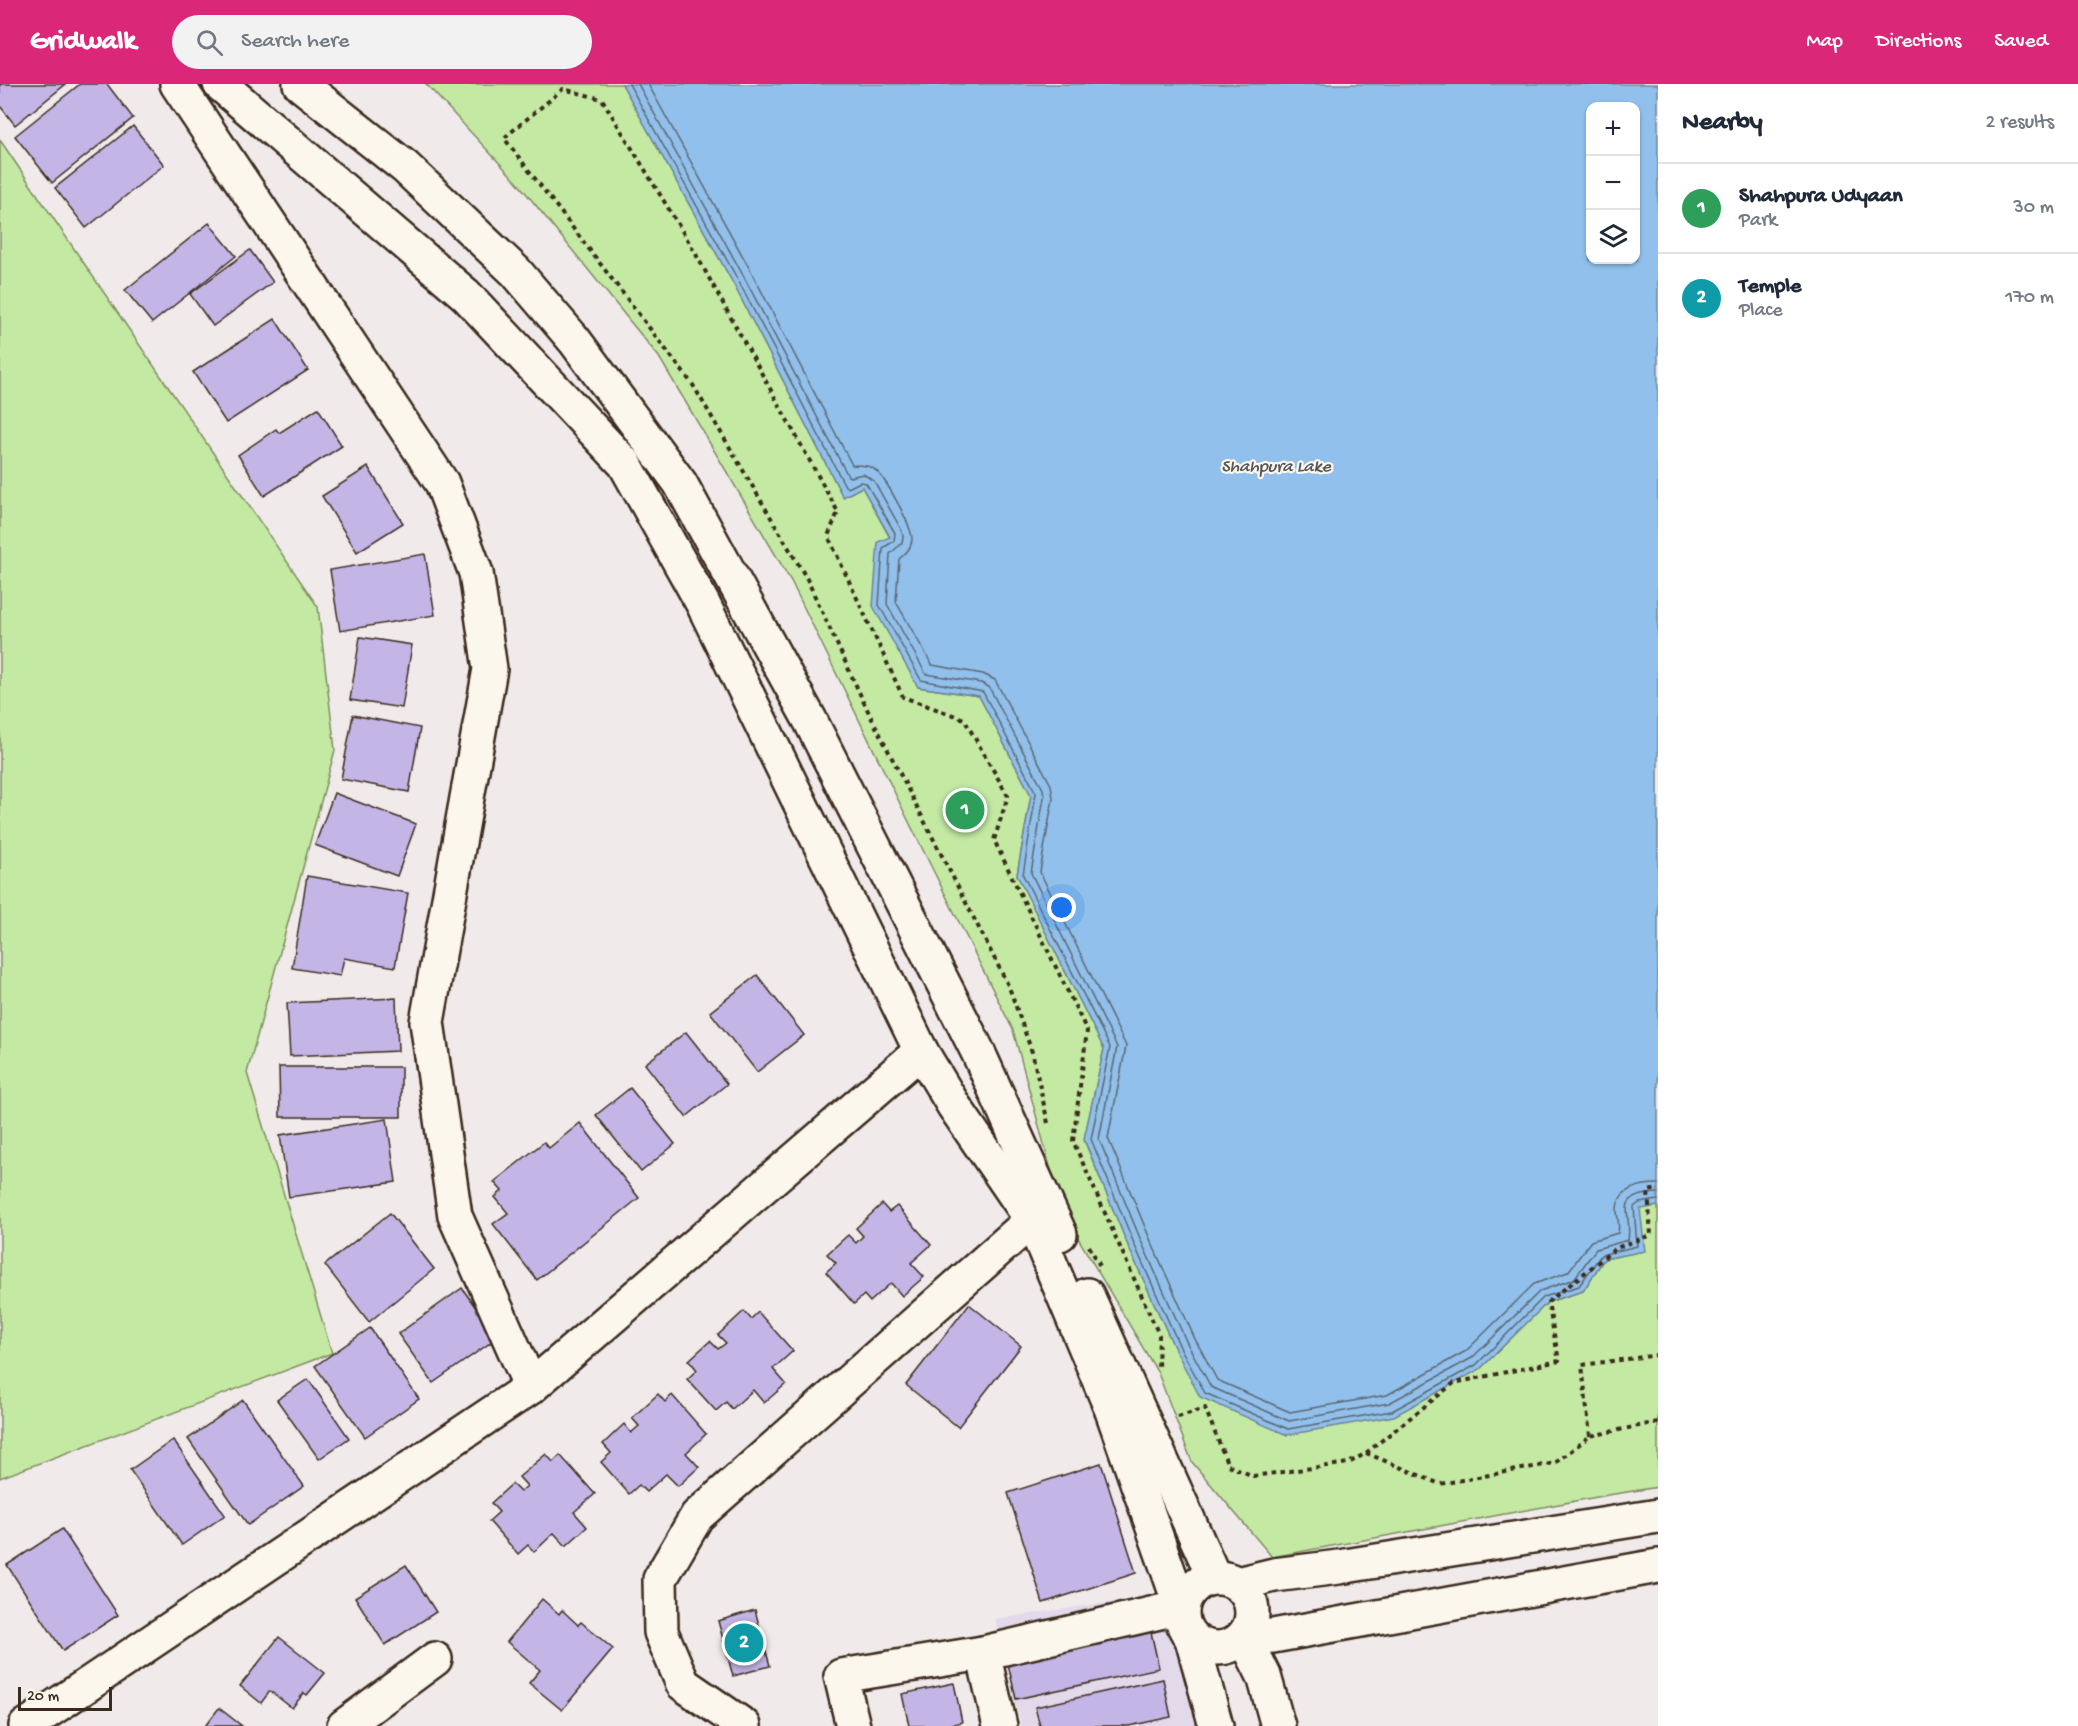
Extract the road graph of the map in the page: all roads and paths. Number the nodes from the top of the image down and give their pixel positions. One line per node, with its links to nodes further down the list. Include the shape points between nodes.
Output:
1 (177, 84): 12 (street, via 442,483 476,573 490,669 427,1022 455,1216)
2 (220, 84): 4 (street, via 466,295 625,464 703,604)
3 (300, 84): 19 (street, via 405,167 516,272 576,341 680,483 810,720 978,1052)
4 (921, 1051): 7 (street); 12 (street)
5 (1050, 1129): 11 (path, via 1032,1052 1009,987 866,707 807,579 693,385 504,138 563,89 602,99 693,249 838,512 828,536 903,697 964,719 1008,796 994,840 1087,1031 1073,1141 1159,1335 1158,1374)
6 (1658, 1190): 16 (path, via 1648,1191 1651,1235 1616,1248 1548,1302 1559,1361 1454,1383)
7 (1032, 1220): 20 (street, via 1111,1408); 27 (street, via 697,1516 660,1578 661,1632 683,1684)
8 (1085, 1238): 9 (path)
9 (1102, 1269)
10 (1658, 1354): 15 (path, via 1582,1365)
11 (1152, 1363)
12 (531, 1387): 25 (street)
13 (1172, 1419): 16 (path, via 1205,1408 1228,1465 1253,1476 1349,1462)
14 (1658, 1422): 15 (path)
15 (1590, 1436): 16 (path, via 1555,1463 1440,1484)
16 (1366, 1453)
17 (1658, 1516): 19 (street)
18 (1658, 1566): 21 (street, via 1273,1636)
19 (1226, 1581): 20 (street, via 1203,1580 1185,1596); 21 (street, via 1245,1592 1251,1602 1250,1626)
20 (1181, 1607): 22 (street, via 1185,1630); 23 (street)
21 (1244, 1636): 22 (street, via 1235,1644 1213,1649); 31 (street, via 1264,1676)
22 (1192, 1639): 30 (street)
23 (983, 1653): 28 (street, via 841,1676); 29 (street)
24 (435, 1659): 26 (street)
25 (32, 1725)
26 (344, 1726)
27 (744, 1726)
28 (853, 1726)
29 (1000, 1726)
30 (1216, 1726)
31 (1278, 1726)

